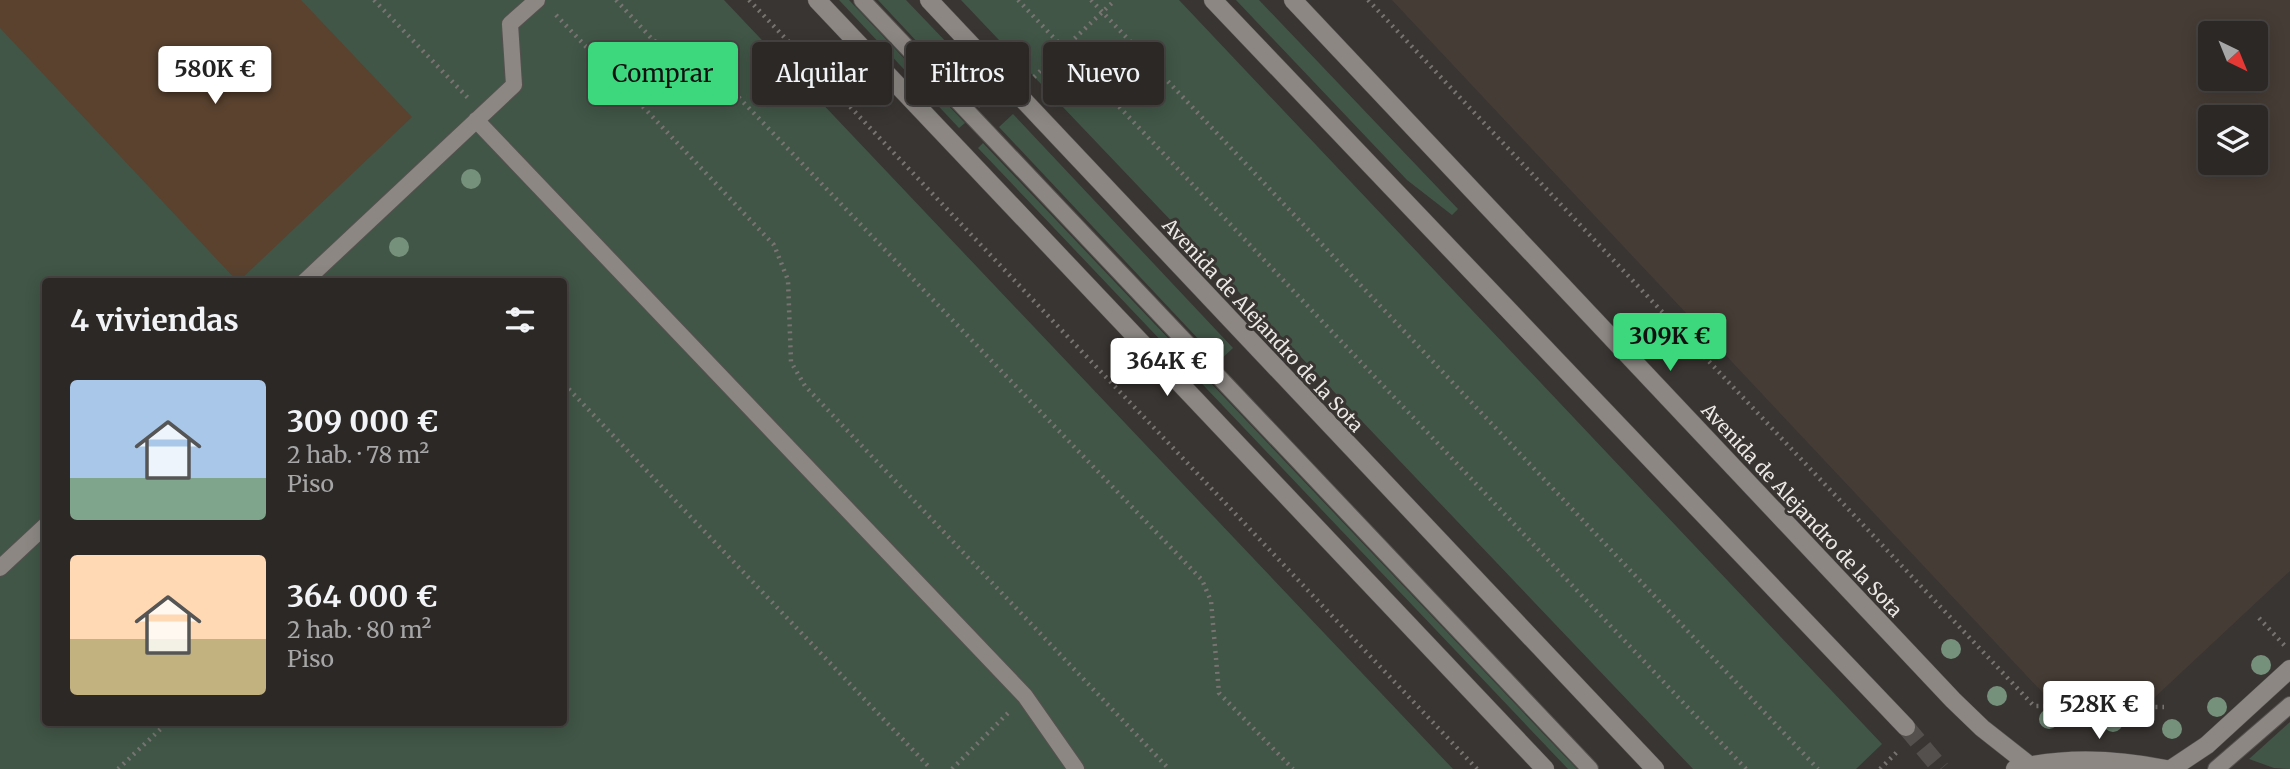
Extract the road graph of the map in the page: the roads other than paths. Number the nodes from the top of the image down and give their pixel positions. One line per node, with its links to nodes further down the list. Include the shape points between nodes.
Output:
1 (537, 0): 7 (lane, via 510,24 514,85)
2 (817, 0): 16 (street)
3 (862, 0): 17 (lane)
4 (929, 0): 18 (street, Avenida de Alejandro de la Sota)
5 (1213, 0): 13 (street)
6 (1293, 0): 14 (street, Avenida de Alejandro de la Sota, via 1952,700)
7 (480, 117): 8 (lane); 15 (lane, via 1025,696)
8 (308, 278)
9 (42, 529): 10 (lane)
10 (0, 568)
11 (2290, 669): 19 (street, via 2207,745)
12 (2290, 705): 20 (lane)
13 (1906, 727)
14 (2022, 767): 19 (street, via 2086,760)
15 (1076, 769)
16 (1545, 769)
17 (1590, 769)
18 (1655, 769)
19 (2169, 769)
20 (2217, 769)

